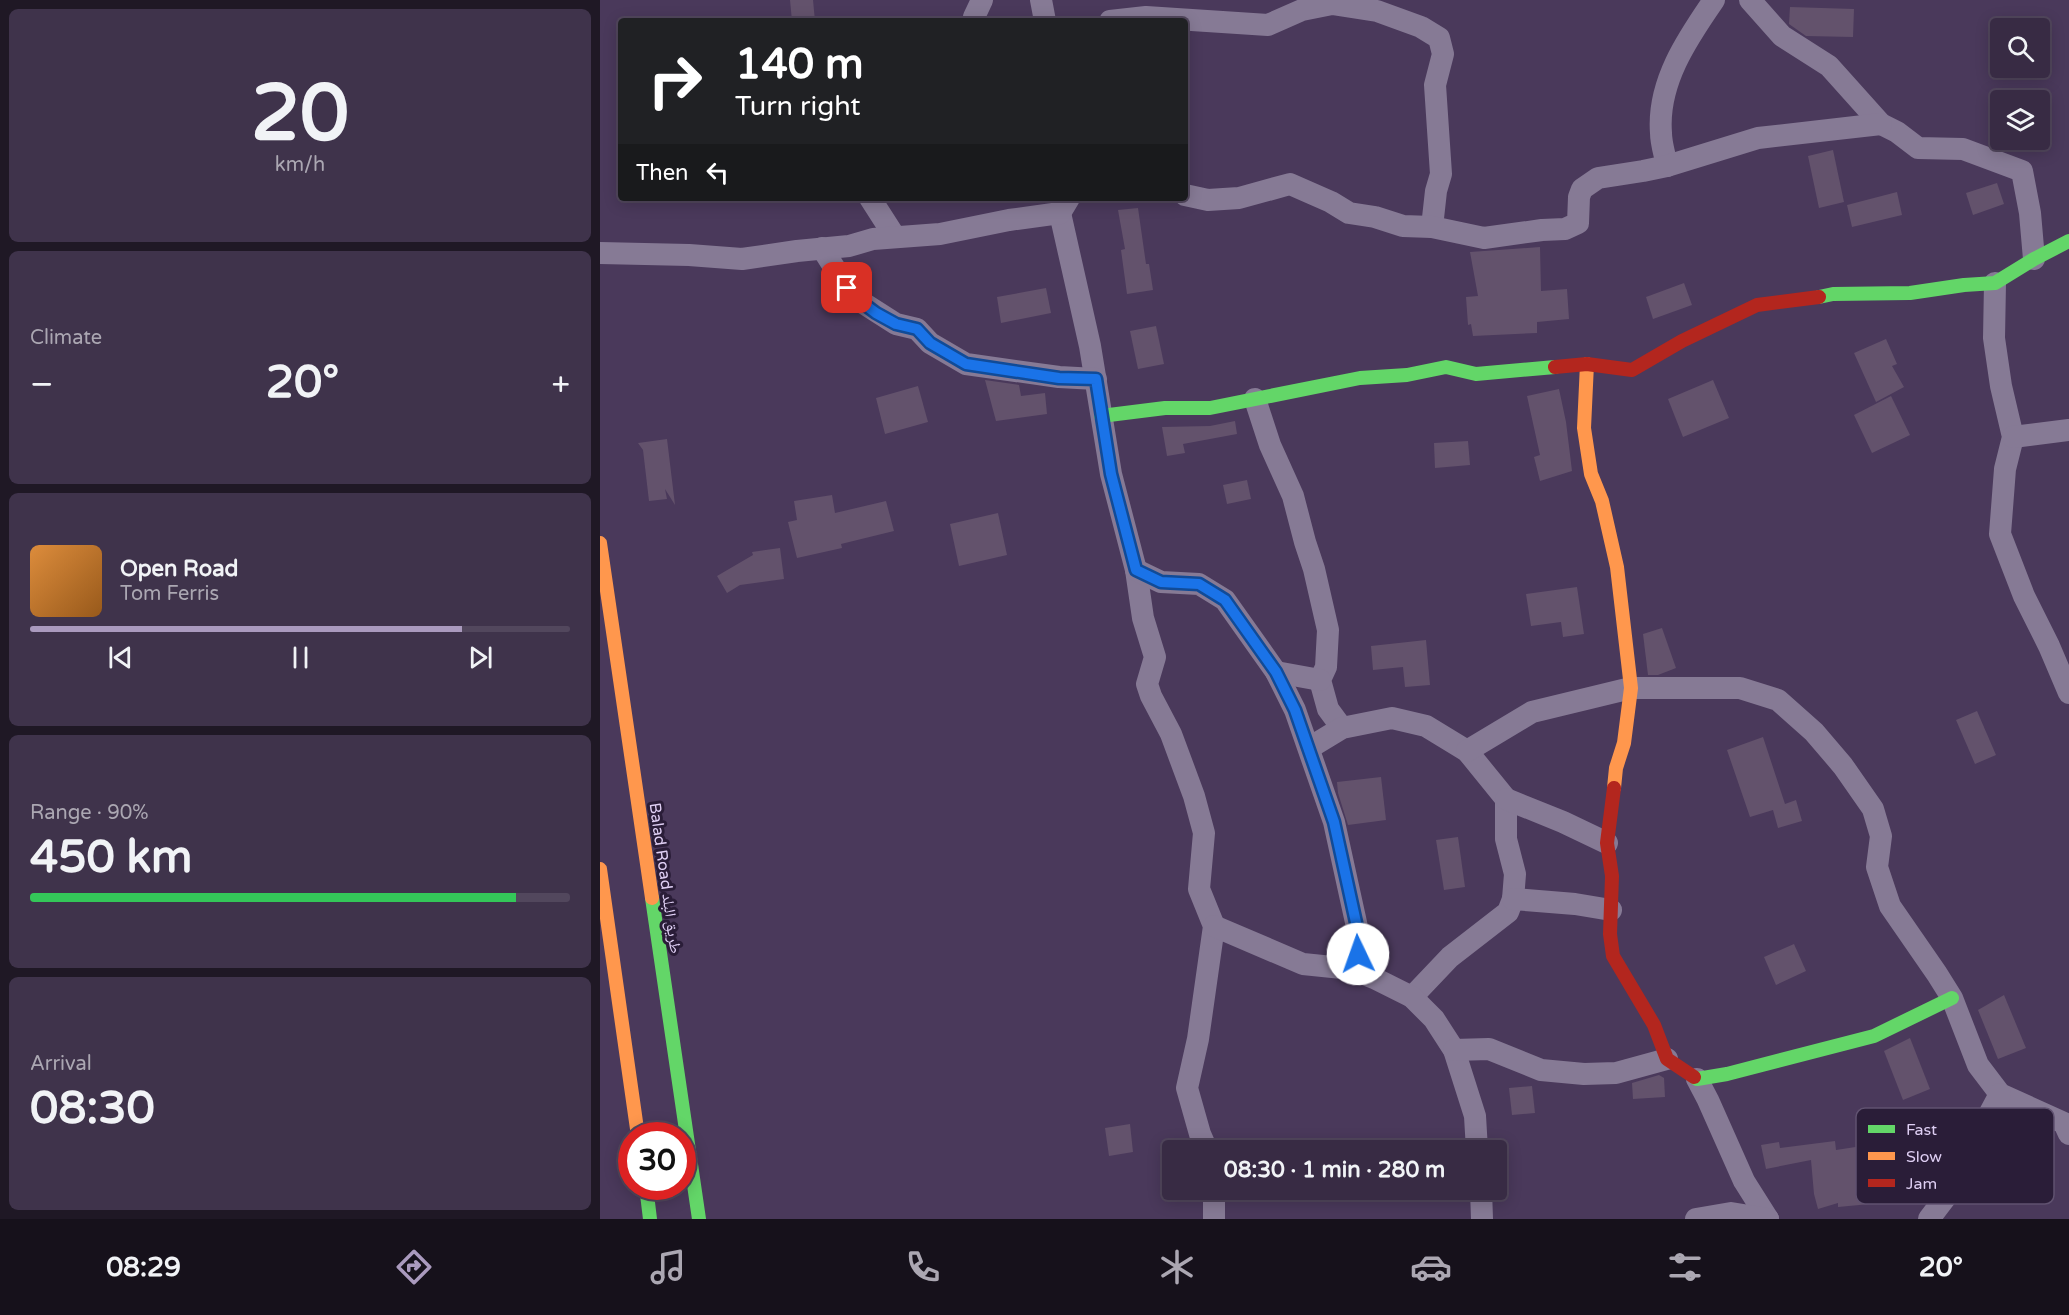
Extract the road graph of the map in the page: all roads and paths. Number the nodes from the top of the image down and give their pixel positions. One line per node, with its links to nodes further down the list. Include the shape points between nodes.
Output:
1 (982, 0): 5 (street)
2 (1041, 0): 6 (street)
3 (1714, 0): 11 (street, via 1673,67 1662,105 1660,133)
4 (1750, 0): 10 (street, via 1782,36 1829,66)
5 (974, 18)
6 (1044, 18)
7 (1137, 18): 8 (street)
8 (1161, 18)
9 (1188, 20): 15 (street, via 1268,25 1302,10 1332,4 1377,11 1439,38 1443,54 1435,85 1442,174)
10 (1881, 124): 11 (street, via 1758,138); 20 (street, via 1918,148 1963,149 2022,171)
11 (1667, 166): 15 (street, via 1589,182 1579,197 1578,223 1565,229 1484,238)
12 (1188, 196): 15 (street, via 1208,200 1239,198 1290,184 1349,213 1403,226)
13 (872, 201): 16 (street)
14 (1065, 206): 16 (street, via 940,234); 23 (street)
15 (1432, 227)
16 (895, 237): 18 (street)
17 (2069, 241): 20 (main road)
18 (822, 248): 19 (street, via 742,259); 23 (street, via 860,301 896,324 917,329 930,343 966,364 1059,378)
19 (600, 253)
20 (2034, 259): 21 (main road)
21 (1995, 283): 22 (main road, via 1910,293 1833,294 1757,304 1632,370); 27 (street, via 1994,338)
22 (1587, 363): 24 (main road, via 1476,374 1446,368 1360,378); 32 (main road, via 1584,428 1591,474 1602,501 1617,567)
23 (1096, 379): 25 (street)
24 (1255, 399): 25 (main road, via 1210,408 1165,408); 31 (street, via 1293,496 1329,630 1326,667)
25 (1101, 416): 29 (street, via 1111,474)
26 (2069, 430): 27 (street)
27 (2013, 437): 33 (street, via 2000,534)
28 (600, 543): 60 (main road, Balad Road طريق البلد)
29 (1136, 570): 30 (street, via 1161,582 1199,584 1225,600); 42 (street, via 1143,618 1155,657 1147,684 1194,796 1203,833 1199,889)
30 (1276, 672): 31 (street); 35 (street)
31 (1320, 680): 34 (street, via 1328,709)
32 (1631, 688): 36 (street, via 1532,712); 38 (main road); 45 (street, via 1740,688 1778,700 1814,732 1873,809 1881,836 1877,867 1890,906)
33 (2069, 693)
34 (1342, 728): 35 (street); 36 (street, via 1392,718 1426,726)
35 (1310, 748): 43 (street, via 1334,822 1357,927 1358,954)
36 (1467, 751): 37 (street)
37 (1506, 799): 38 (street); 40 (street, via 1506,839 1515,874)
38 (1607, 843): 41 (main road, via 1612,876)
39 (600, 869): 52 (main road)
40 (1513, 899): 41 (street); 44 (street, via 1508,912 1450,957)
41 (1611, 910): 47 (main road, via 1613,956 1654,1025)
42 (1214, 927): 43 (street, via 1303,964); 53 (street, via 1187,1088)
43 (1352, 969): 44 (street)
44 (1412, 998): 46 (street, via 1434,1019)
45 (1952, 998): 48 (main road, via 1874,1035); 49 (street, via 1978,1065)
46 (1454, 1050): 47 (street, via 1490,1049 1541,1070 1584,1074 1616,1073); 54 (street, via 1475,1116)
47 (1667, 1059): 48 (main road)
48 (1697, 1079): 64 (street, via 1744,1181)
49 (2000, 1094): 50 (street); 51 (street)
50 (1992, 1108)
51 (2032, 1108)
52 (636, 1122)
53 (1203, 1140)
54 (1476, 1140)
55 (647, 1200): 59 (main road)
56 (1214, 1200): 61 (street)
57 (1481, 1200): 62 (street)
58 (1940, 1204): 65 (street)
59 (650, 1219)
60 (699, 1219)
61 (1214, 1219)
62 (1482, 1219)
63 (1696, 1219): 64 (street, via 1731,1213)
64 (1768, 1219)
65 (1929, 1219)

